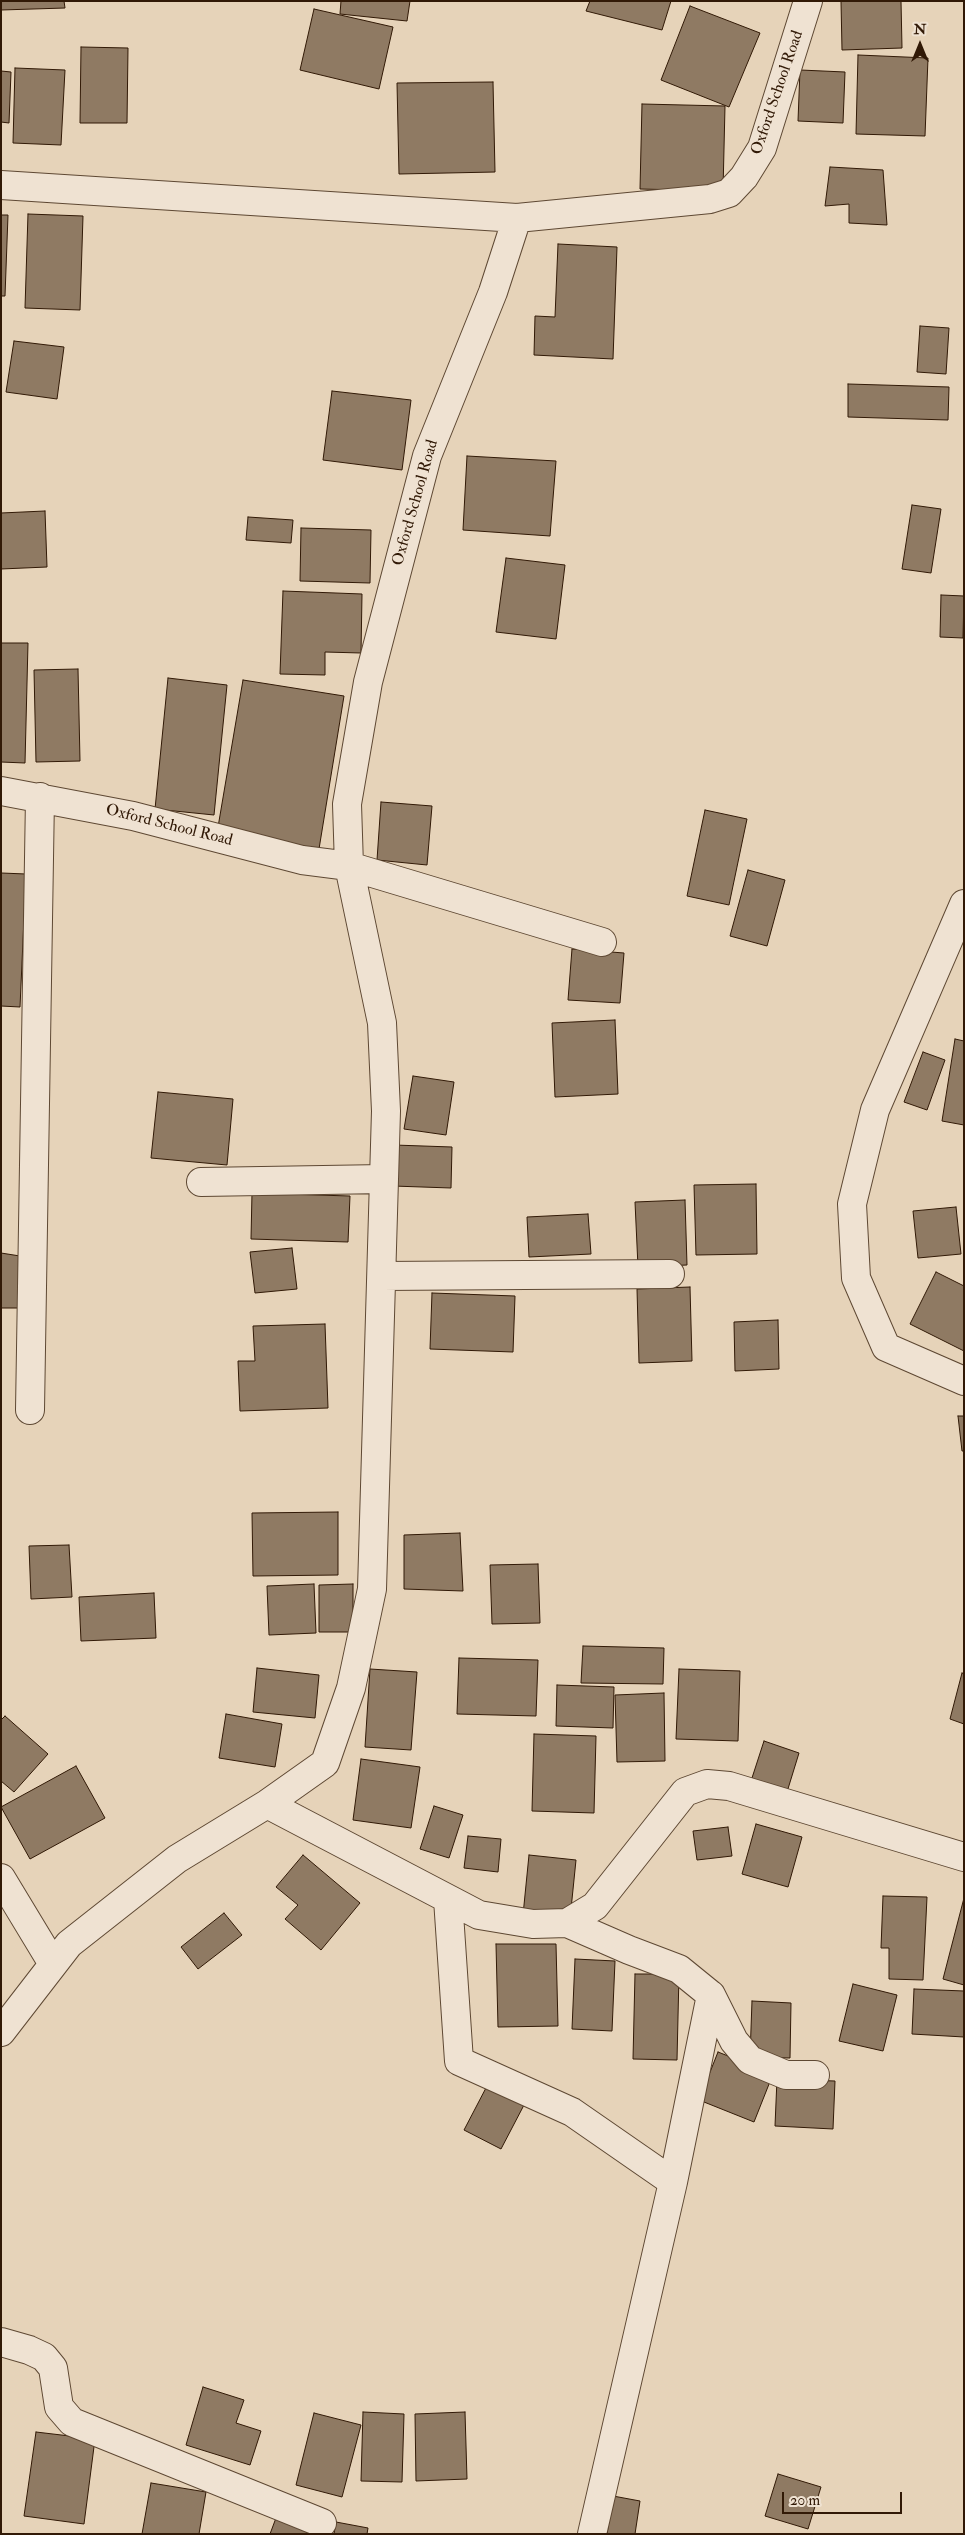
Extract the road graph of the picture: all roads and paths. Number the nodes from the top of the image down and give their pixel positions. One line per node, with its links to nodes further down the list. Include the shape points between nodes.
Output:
1 (808, 1): 3 (street, Oxford School Road, via 762,148 744,177 729,193 710,198)
2 (1, 185): 3 (street)
3 (517, 218): 6 (street, Oxford School Road, via 493,292 426,456 368,682 347,804)
4 (1, 791): 5 (street, Oxford School Road)
5 (40, 797): 6 (street, Oxford School Road, via 133,816 302,860); 14 (street)
6 (349, 866): 8 (street); 9 (street, via 382,1023 386,1112)
7 (964, 904): 13 (street, via 876,1110 852,1204 856,1278 886,1347)
8 (602, 942)
9 (384, 1179): 10 (street); 12 (street)
10 (202, 1182)
11 (670, 1274): 12 (street)
12 (382, 1276): 15 (street, via 372,1589 351,1688 325,1763)
13 (964, 1381)
14 (30, 1410)
15 (267, 1804): 18 (street); 20 (street, via 177,1858 69,1944)
16 (964, 1857): 19 (street, via 729,1786 707,1784 685,1792 595,1906)
17 (1, 1878): 20 (street)
18 (448, 1899): 19 (street, via 478,1915 532,1924); 24 (street, via 459,2062 572,2112)
19 (567, 1923): 21 (street, via 679,1969)
20 (53, 1964): 22 (street)
21 (711, 1995): 23 (street, via 734,2041 750,2060 786,2075); 24 (street)
22 (1, 2032)
23 (815, 2075)
24 (673, 2182): 27 (street)
25 (1, 2342): 26 (street, via 44,2357 53,2368 59,2407 72,2422)
26 (322, 2523)
27 (592, 2534)

